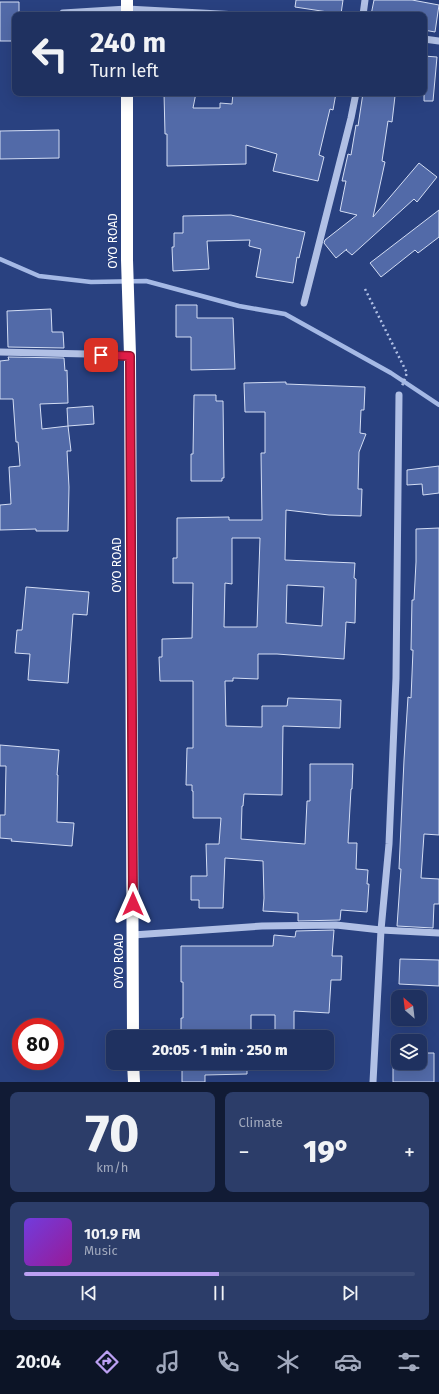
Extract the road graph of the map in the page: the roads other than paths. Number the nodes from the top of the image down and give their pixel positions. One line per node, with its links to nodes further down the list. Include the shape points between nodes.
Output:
1 (365, 0): 5 (street)
2 (127, 8): 3 (street); 4 (street)
3 (84, 12)
4 (190, 12)
5 (363, 12)
6 (427, 39): 7 (street)
7 (439, 41)
8 (127, 96): 12 (highway, OYO ROAD)
9 (355, 96): 10 (street)
10 (304, 303)
11 (0, 352): 12 (street)
12 (130, 356): 16 (highway, OYO ROAD)
13 (399, 395): 14 (street, via 396,678 389,844)
14 (381, 930): 15 (street); 16 (street, via 336,925 262,926); 20 (street)
15 (439, 933)
16 (133, 935): 17 (highway, OYO ROAD)
17 (133, 1030)
18 (133, 1070): 19 (highway)
19 (134, 1082)
20 (373, 1082)

